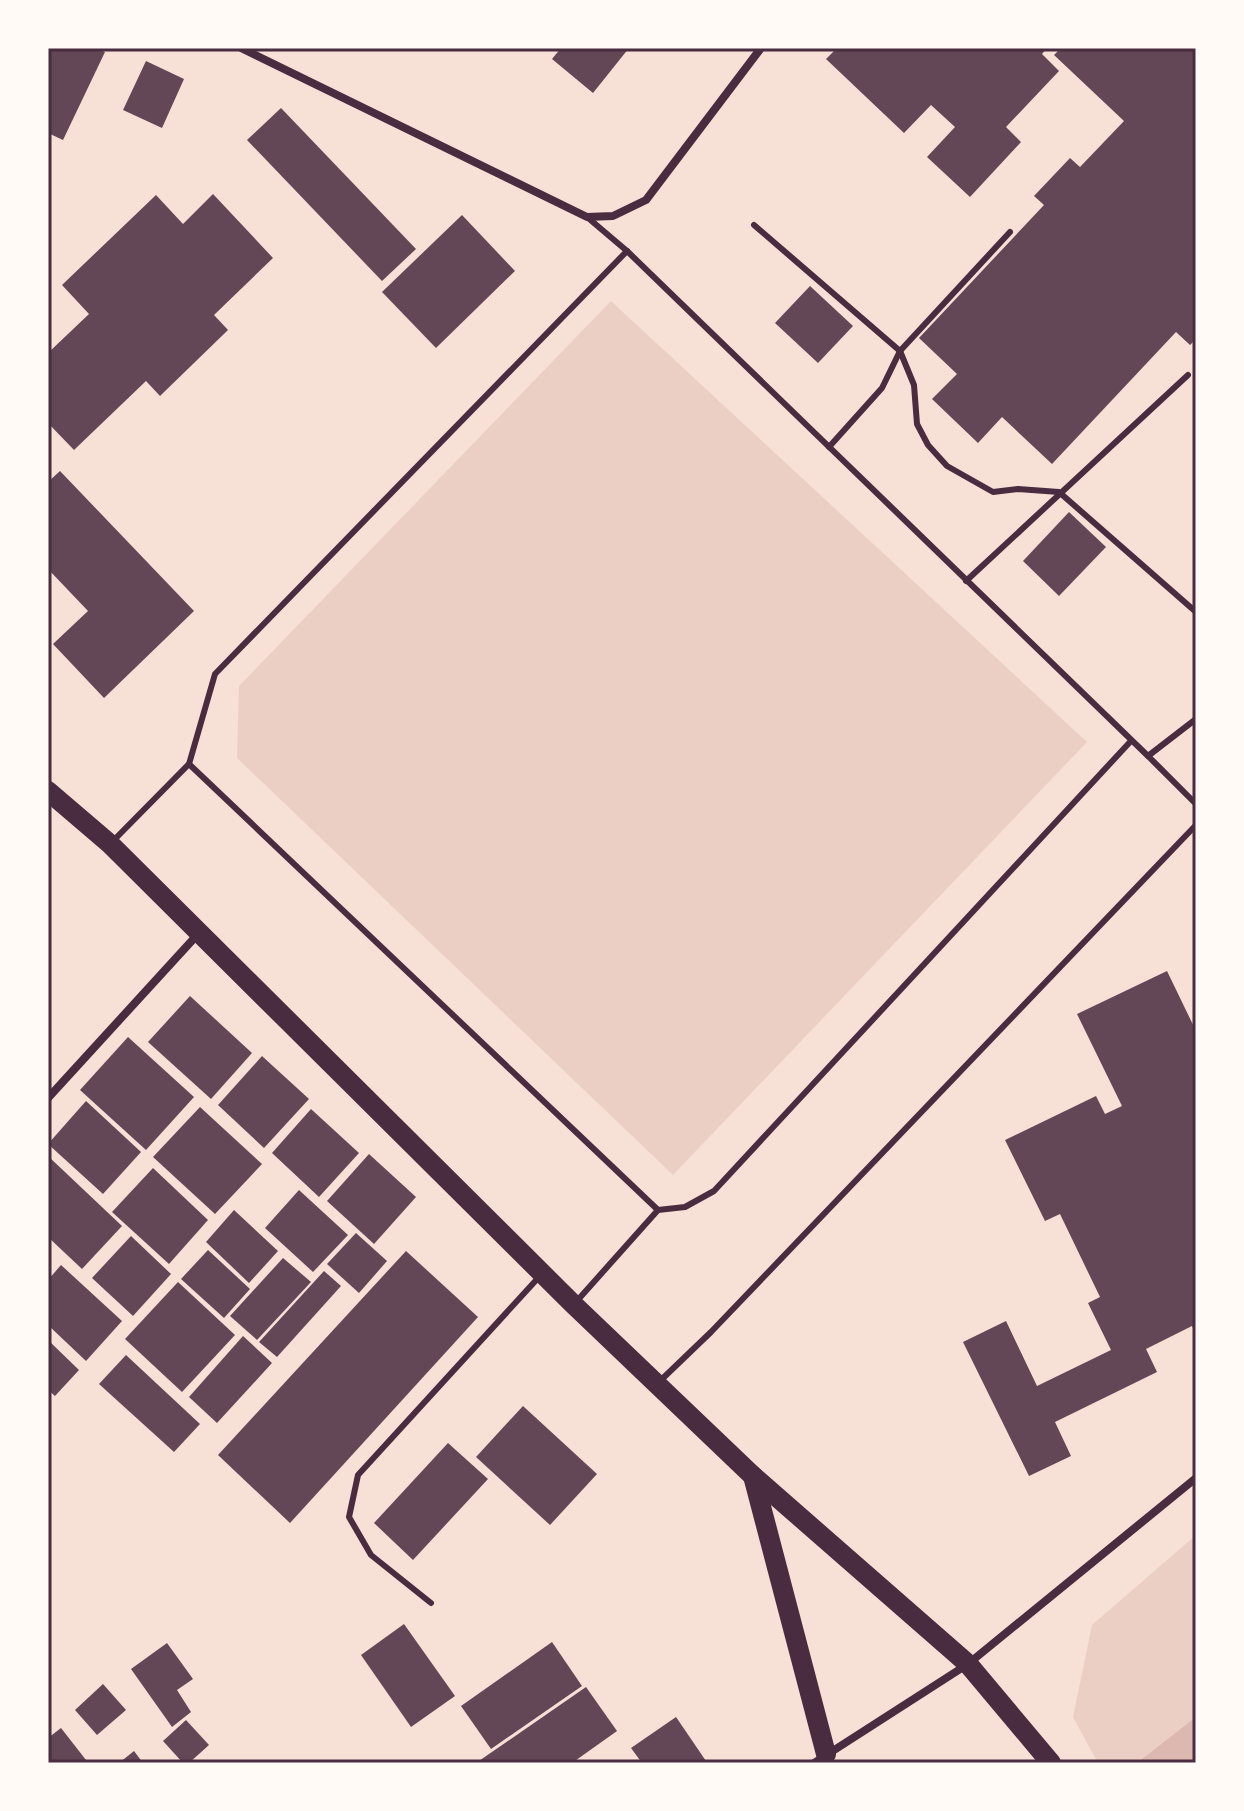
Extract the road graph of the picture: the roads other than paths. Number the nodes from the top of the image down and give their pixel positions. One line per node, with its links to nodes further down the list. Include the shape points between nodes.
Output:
1 (241, 48): 3 (street)
2 (761, 48): 3 (street, via 646,200 613,216)
3 (587, 217): 6 (lane)
4 (754, 225): 7 (lane)
5 (1010, 232): 7 (lane)
6 (627, 251): 9 (lane); 16 (lane, via 215,674)
7 (900, 351): 9 (lane, via 882,388); 10 (lane, via 914,385 917,424 947,466 993,492)
8 (1188, 375): 10 (lane)
9 (829, 447): 11 (lane)
10 (1059, 492): 11 (lane); 12 (lane)
11 (966, 581): 14 (lane)
12 (1196, 612)
13 (1196, 719): 15 (lane)
14 (1130, 742): 15 (lane); 23 (lane, via 714,1191 685,1207)
15 (1148, 756): 18 (lane)
16 (189, 764): 20 (lane); 23 (lane)
17 (48, 791): 20 (main road)
18 (1196, 804)
19 (1196, 825): 26 (lane)
20 (110, 844): 21 (main road)
21 (198, 934): 22 (street); 24 (main road)
22 (48, 1098)
23 (658, 1210): 25 (lane)
24 (542, 1273): 25 (main road); 29 (lane, via 358,1475 349,1517 371,1555)
25 (574, 1305): 26 (main road)
26 (657, 1383): 27 (main road)
27 (753, 1476): 30 (main road); 31 (main road)
28 (1196, 1478): 30 (street)
29 (431, 1603)
30 (968, 1664): 31 (street); 32 (main road)
31 (820, 1759)
32 (1051, 1763)

